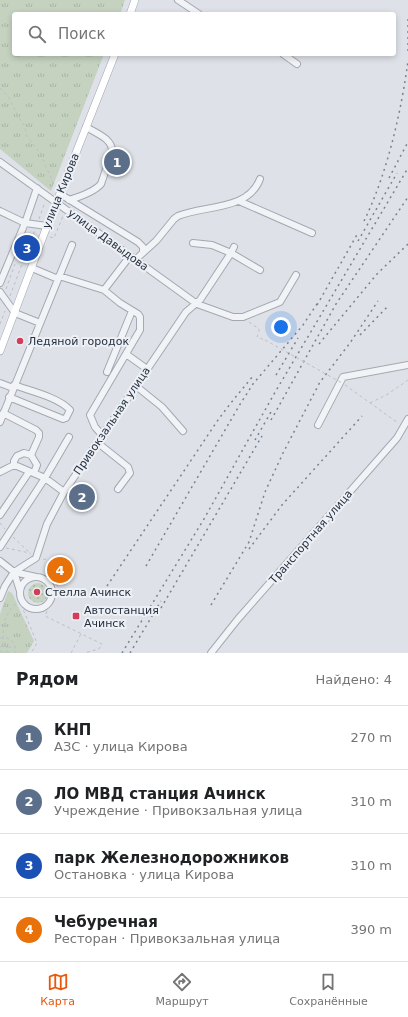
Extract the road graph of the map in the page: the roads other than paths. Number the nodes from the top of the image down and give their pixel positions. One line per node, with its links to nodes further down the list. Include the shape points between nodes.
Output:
1 (135, 0): 3 (main road)
2 (178, 0): 4 (street)
3 (131, 12)
4 (196, 12)
5 (114, 56): 8 (main road, улица Кирова)
6 (286, 56): 7 (street)
7 (296, 64)
8 (86, 127): 12 (main road, улица Кирова); 13 (street, via 109,141 112,152 99,187)
9 (0, 162): 11 (street, улица Давыдова)
10 (260, 179): 14 (street, via 254,189)
11 (37, 188): 15 (street, улица Давыдова); 17 (street)
12 (60, 194): 13 (street); 15 (main road, улица Кирова)
13 (70, 200): 23 (street, via 138,242 143,247)
14 (239, 201): 19 (street); 23 (street, via 178,216)
15 (57, 202): 18 (main road, улица Кирова); 24 (street, улица Давыдова)
16 (0, 212): 17 (street)
17 (25, 223): 18 (street); 29 (street)
18 (47, 226): 25 (main road, улица Кирова)
19 (312, 233)
20 (193, 243): 22 (street)
21 (72, 245): 28 (street)
22 (233, 250): 26 (street); 32 (street, Привокзальная улица)
23 (143, 252): 24 (street)
24 (132, 258): 30 (street); 32 (street, улица Давыдова)
25 (32, 268): 28 (street); 34 (main road, улица Кирова)
26 (260, 270)
27 (296, 275): 32 (street, улица Давыдова, via 280,302 243,317 233,317)
28 (59, 278): 30 (street); 35 (street)
29 (0, 283)
30 (104, 290): 33 (street)
31 (0, 292): 34 (street)
32 (197, 304): 40 (street, Привокзальная улица, via 186,312)
33 (132, 311): 38 (street, via 140,317 140,330); 41 (street)
34 (14, 313): 35 (street); 36 (main road, улица Кирова)
35 (40, 323): 44 (street)
36 (3, 337): 37 (main road, улица Кирова)
37 (0, 351)
38 (126, 354): 40 (street); 51 (street, via 90,415 95,427)
39 (408, 365): 49 (street, via 343,377)
40 (147, 369): 43 (street, Привокзальная улица)
41 (107, 372)
42 (0, 383): 44 (street)
43 (136, 386): 50 (street, via 162,407); 51 (street, Привокзальная улица)
44 (13, 387): 45 (street); 45 (street, via 54,399 70,410 63,419)
45 (9, 397): 46 (street)
46 (3, 413): 48 (street); 54 (street, via 39,433)
47 (408, 419): 68 (street, Транспортная улица, via 397,438)
48 (0, 422)
49 (318, 426)
50 (183, 431)
51 (103, 436): 53 (street, Привокзальная улица)
52 (69, 437): 58 (street)
53 (98, 443): 59 (street, via 130,470); 60 (street, Привокзальная улица)
54 (31, 455): 55 (street, via 24,453 17,456); 57 (street, via 37,465)
55 (14, 465): 56 (street); 57 (street)
56 (0, 472)
57 (32, 472): 58 (street); 61 (street)
58 (45, 478): 60 (street); 62 (street)
59 (118, 489)
60 (64, 492): 64 (street, Привокзальная улица, via 47,524 36,558)
61 (0, 514)
62 (0, 547)
63 (0, 561): 64 (street)
64 (14, 572): 65 (street); 66 (street); 67 (street, Привокзальная улица)
65 (38, 577): 66 (street, via 26,581); 66 (street, via 50,585 52,595 47,606 41,609 29,608 22,602)
66 (20, 592)
67 (0, 598)
68 (211, 653)

